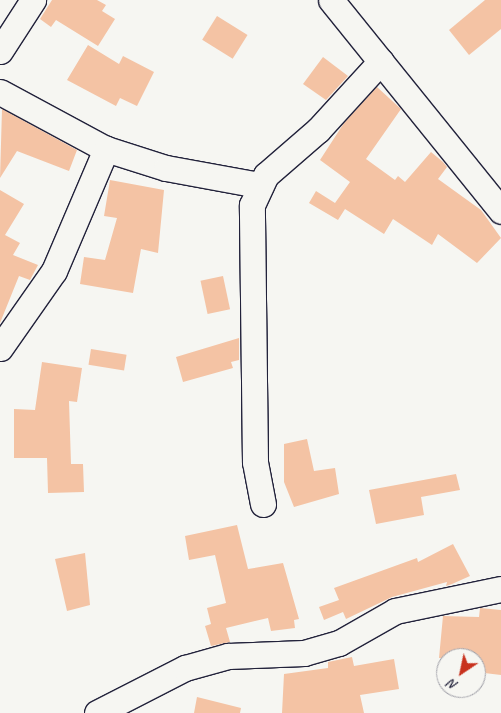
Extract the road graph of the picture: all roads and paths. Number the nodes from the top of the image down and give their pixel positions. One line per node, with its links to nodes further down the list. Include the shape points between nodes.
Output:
1 (33, 0): 3 (street)
2 (340, 3): 4 (street)
3 (0, 51)
4 (381, 62): 7 (street); 8 (street)
5 (0, 92): 6 (street)
6 (106, 148): 7 (street, via 175,170); 9 (street, via 54,271)
7 (259, 185): 10 (street, via 252,205 255,462)
8 (501, 210)
9 (0, 348)
10 (263, 504)
11 (501, 589): 12 (street, via 395,611 339,643 304,652 228,656 185,668)
12 (97, 713)

